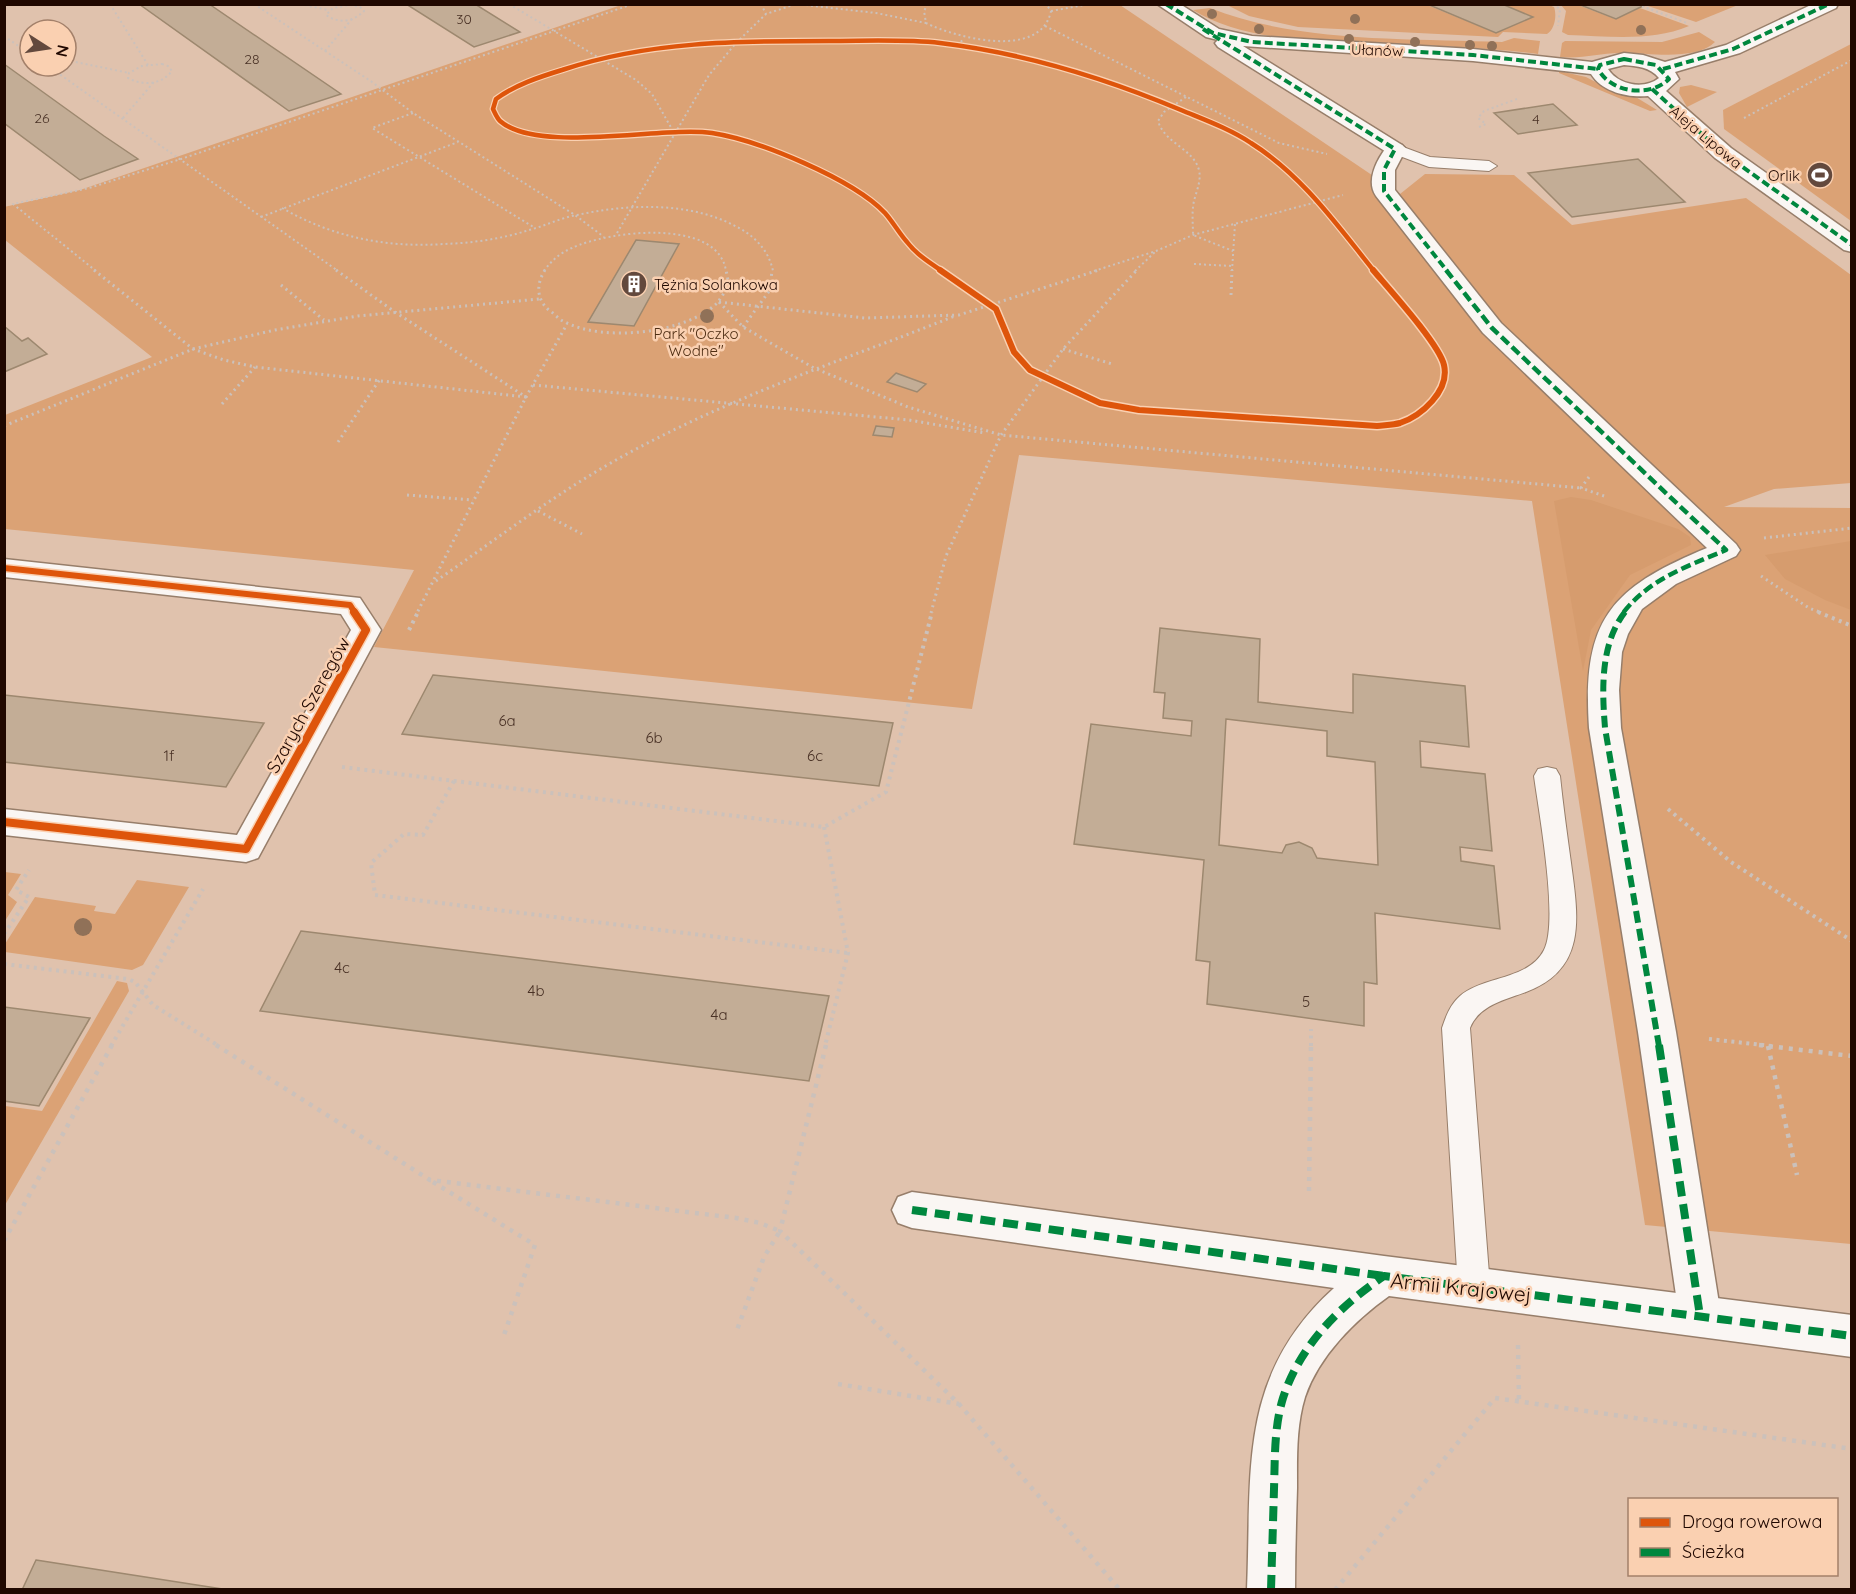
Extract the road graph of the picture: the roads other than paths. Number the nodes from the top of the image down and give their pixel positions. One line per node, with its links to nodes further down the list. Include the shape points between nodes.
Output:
1 (1166, 4): 3 (street, Ułanów)
2 (1829, 4): 5 (street, via 1733,49)
3 (1203, 29): 4 (street, Ułanów, via 1265,44 1438,53); 7 (street)
4 (1598, 69): 5 (street, via 1606,62 1624,59); 6 (street, via 1603,78 1619,86)
5 (1663, 69): 6 (street, via 1669,79)
6 (1652, 89): 9 (street, Aleja Lipowa, via 1722,153)
7 (1395, 149): 8 (lane, via 1433,163); 16 (street, via 1384,170 1383,185 1390,201 1492,328 1722,547 1666,576 1633,601 1607,650 1601,690)
8 (1489, 166)
9 (1851, 245)
10 (4, 568): 12 (street, Szarych Szeregów, via 350,605 366,630 246,849)
11 (1547, 776): 15 (lane, via 1563,904 1564,925 1558,947 1550,965 1536,975 1465,1008 1458,1016 1456,1028)
12 (4, 822)
13 (912, 1210): 14 (street)
14 (1384, 1276): 15 (street, Armii Krajowej); 18 (street, Armii Krajowej, via 1339,1310 1318,1334 1284,1397 1275,1442)
15 (1474, 1287): 16 (street, Armii Krajowej)
16 (1700, 1316): 17 (street, Armii Krajowej)
17 (1851, 1336)
18 (1271, 1590)

